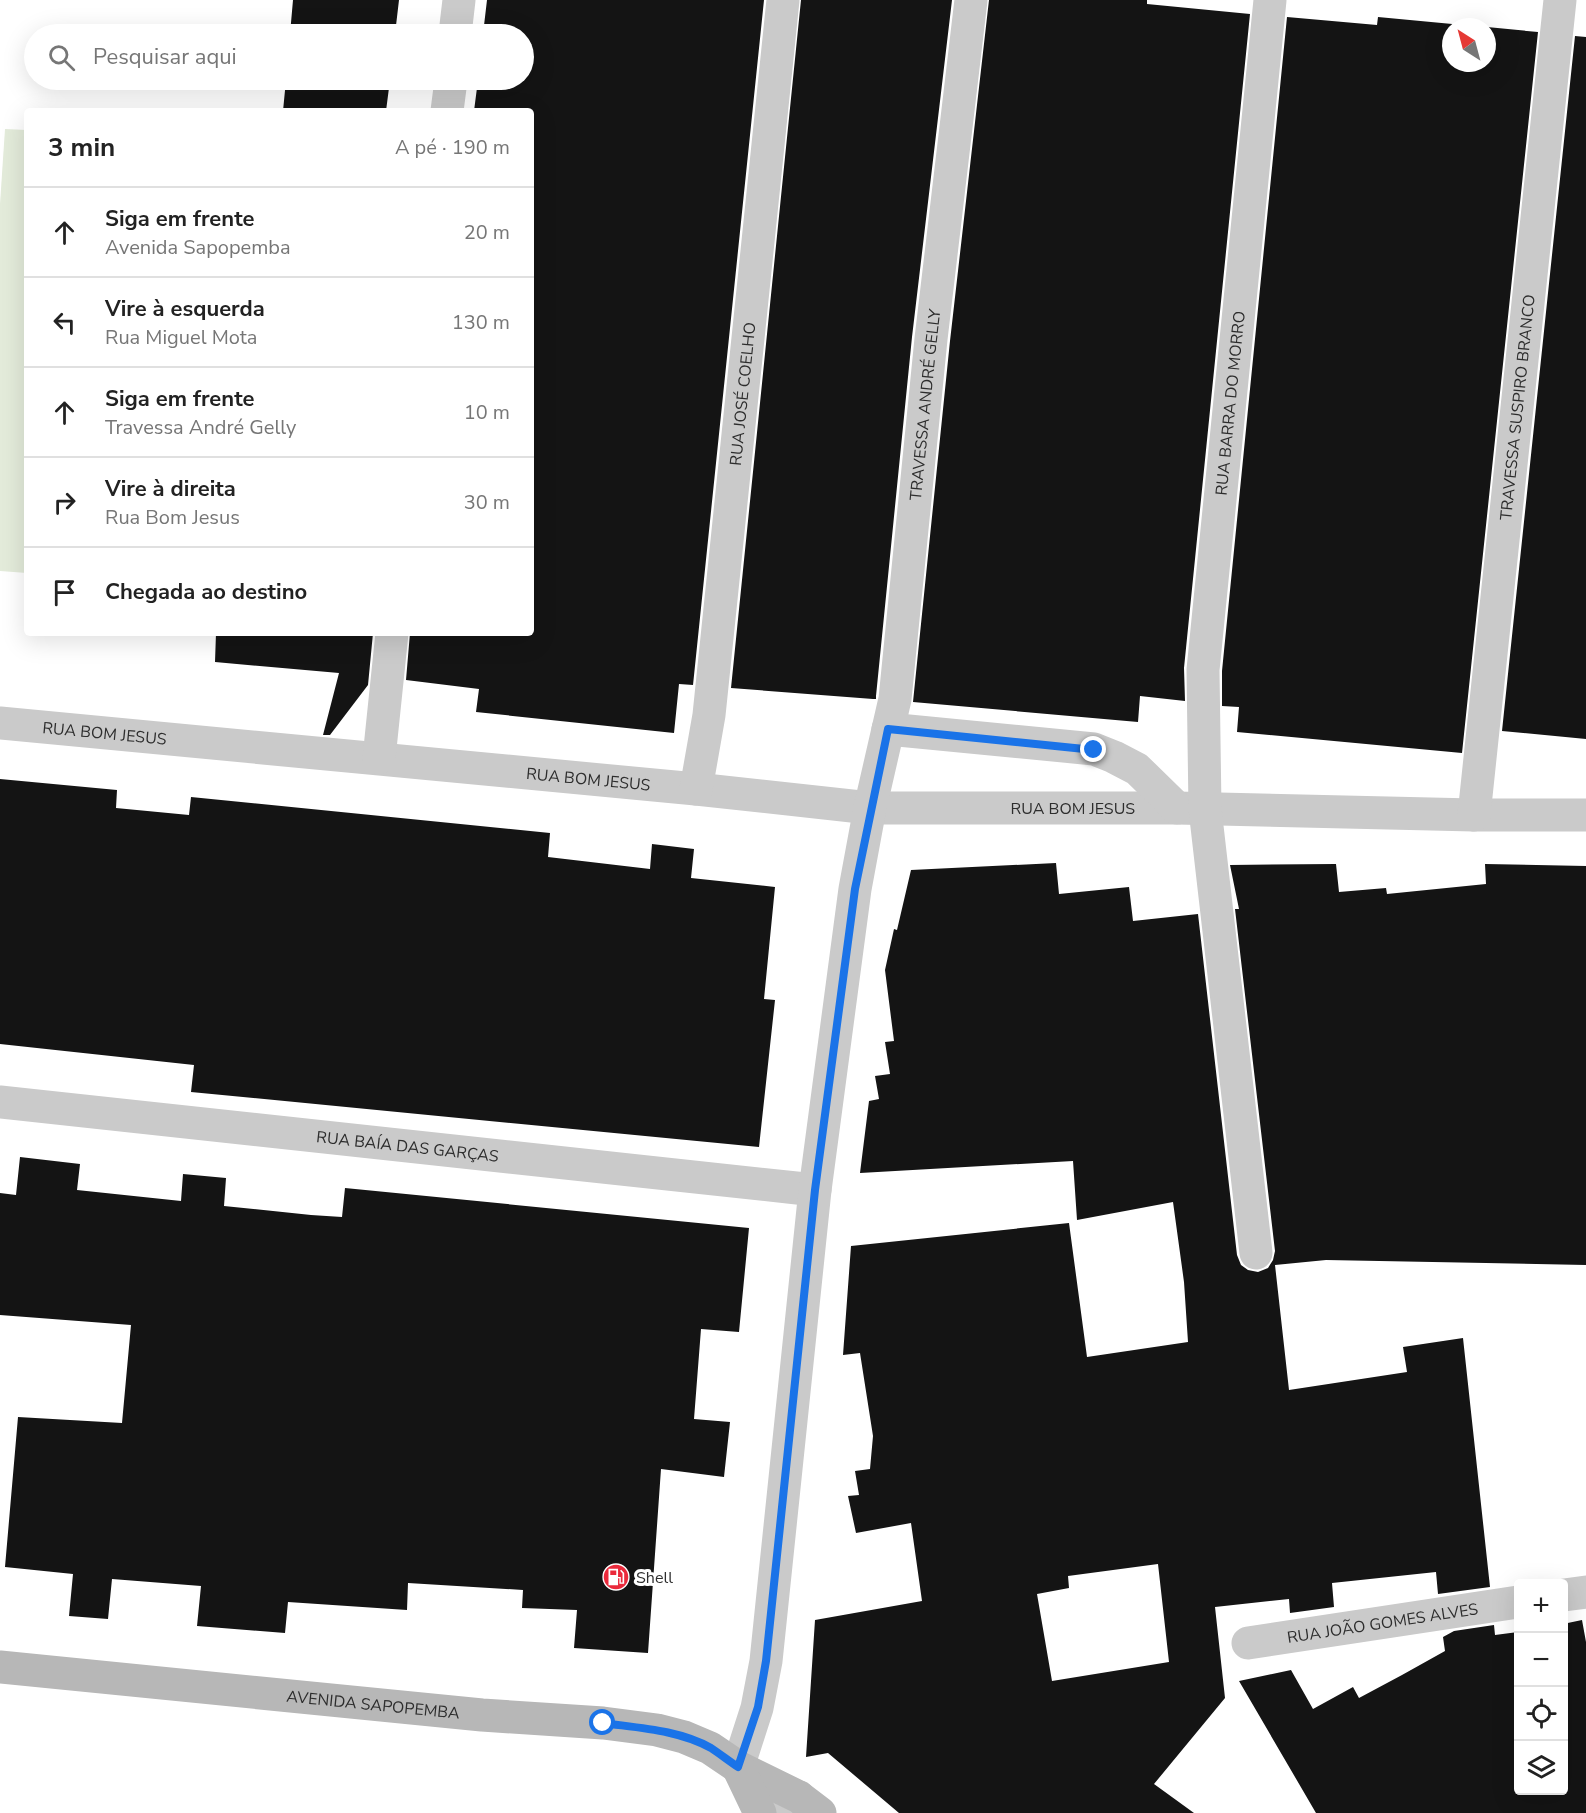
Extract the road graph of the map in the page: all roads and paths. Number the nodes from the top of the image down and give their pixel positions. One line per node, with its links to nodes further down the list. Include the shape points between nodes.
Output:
1 (459, 0): 6 (street)
2 (783, 0): 13 (street, RUA JOSÉ COELHO, via 710,703)
3 (970, 0): 11 (street, TRAVESSA ANDRÉ GELLY, via 895,699)
4 (1270, 0): 15 (street, RUA BARRA DO MORRO)
5 (1560, 0): 16 (street, TRAVESSA SUSPIRO BRANCO)
6 (456, 24)
7 (450, 90): 8 (street)
8 (447, 108)
9 (392, 636): 12 (street)
10 (0, 723): 12 (street, RUA BOM JESUS)
11 (888, 729): 14 (street, TRAVESSA ANDRÉ GELLY); 15 (street, RUA BOM JESUS, via 1094,750 1137,770)
12 (378, 758): 13 (street, RUA BOM JESUS)
13 (696, 789): 14 (street, RUA BOM JESUS)
14 (870, 808): 15 (street, RUA BOM JESUS); 19 (street, TRAVESSA ANDRÉ GELLY, via 855,889)
15 (1191, 808): 16 (street, RUA BOM JESUS); 20 (street, RUA BARRA DO MORRO)
16 (1474, 815): 17 (street, RUA BOM JESUS)
17 (1586, 815)
18 (0, 1102): 19 (street, RUA BAÍA DAS GARÇAS)
19 (815, 1190): 26 (street, TRAVESSA ANDRÉ GELLY, via 766,1661 758,1707)
20 (1256, 1254)
21 (1586, 1592): 22 (street)
22 (1568, 1595)
23 (1514, 1603): 24 (street, RUA JOÃO GOMES ALVES)
24 (1248, 1643)
25 (0, 1667): 26 (main road, AVENIDA SAPOPEMBA, via 657,1730 710,1748)
26 (738, 1767): 27 (main road, AVENIDA SAPOPEMBA); 28 (main road)
27 (801, 1808)
28 (760, 1813)

